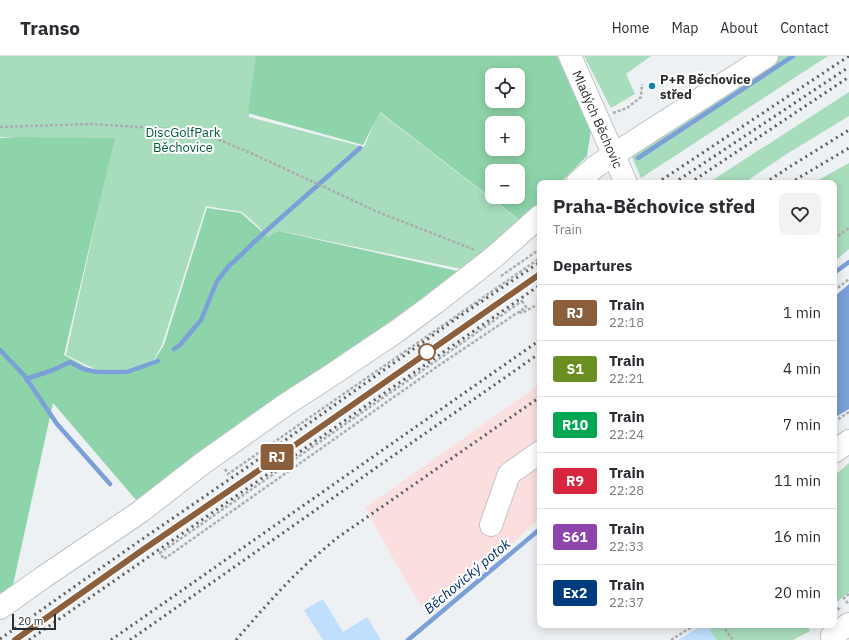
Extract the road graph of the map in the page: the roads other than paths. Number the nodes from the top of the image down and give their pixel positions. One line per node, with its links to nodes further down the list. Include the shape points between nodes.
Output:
1 (570, 56): 3 (street, Mladých Běchovic)
2 (767, 56): 3 (street)
3 (613, 155): 4 (street); 5 (street, Mladých Běchovic)
4 (580, 180)
5 (625, 180)
6 (537, 219): 11 (street, via 494,257 397,331 286,404 140,512)
7 (849, 441): 8 (street)
8 (837, 450)
9 (537, 454): 10 (street, via 509,474)
10 (491, 525)
11 (0, 608)

